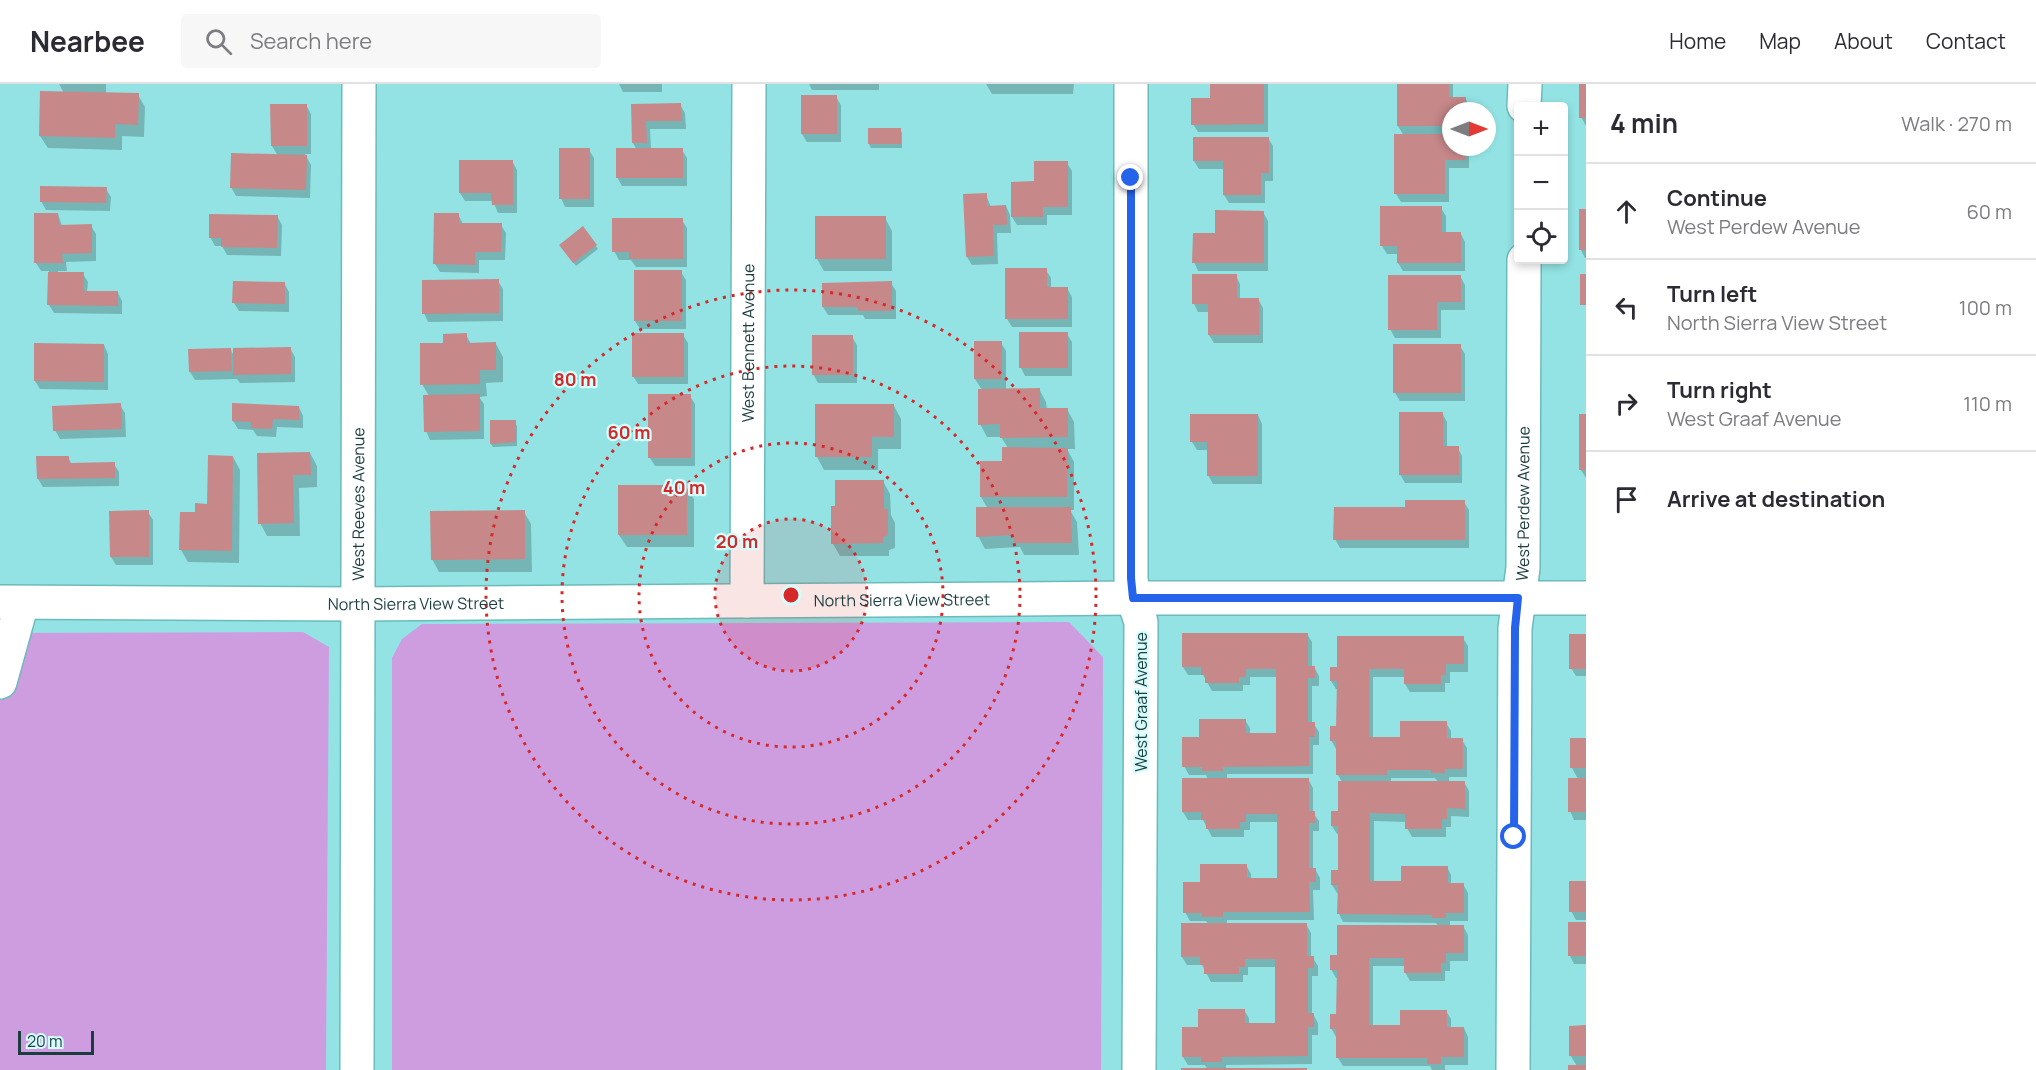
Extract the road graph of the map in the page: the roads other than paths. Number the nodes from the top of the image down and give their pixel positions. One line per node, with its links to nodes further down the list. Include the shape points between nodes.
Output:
1 (359, 84): 12 (street, West Reeves Avenue)
2 (749, 84): 10 (street, West Bennett Avenue)
3 (1131, 84): 7 (street, West Graaf Avenue)
4 (1525, 84): 5 (street)
5 (1524, 102)
6 (1524, 264): 8 (street, West Perdew Avenue, via 1523,568)
7 (1133, 598): 8 (street, North Sierra View Street); 10 (street, North Sierra View Street); 15 (street, West Graaf Avenue, via 1141,622)
8 (1518, 598): 9 (street, North Sierra View Street); 16 (street, West Perdew Avenue)
9 (1586, 598)
10 (747, 601): 12 (street, North Sierra View Street)
11 (11, 602): 12 (street, North Sierra View Street); 13 (street)
12 (356, 604): 14 (street, West Reeves Avenue)
13 (0, 682)
14 (357, 1070)
15 (1139, 1070)
16 (1513, 1070)

